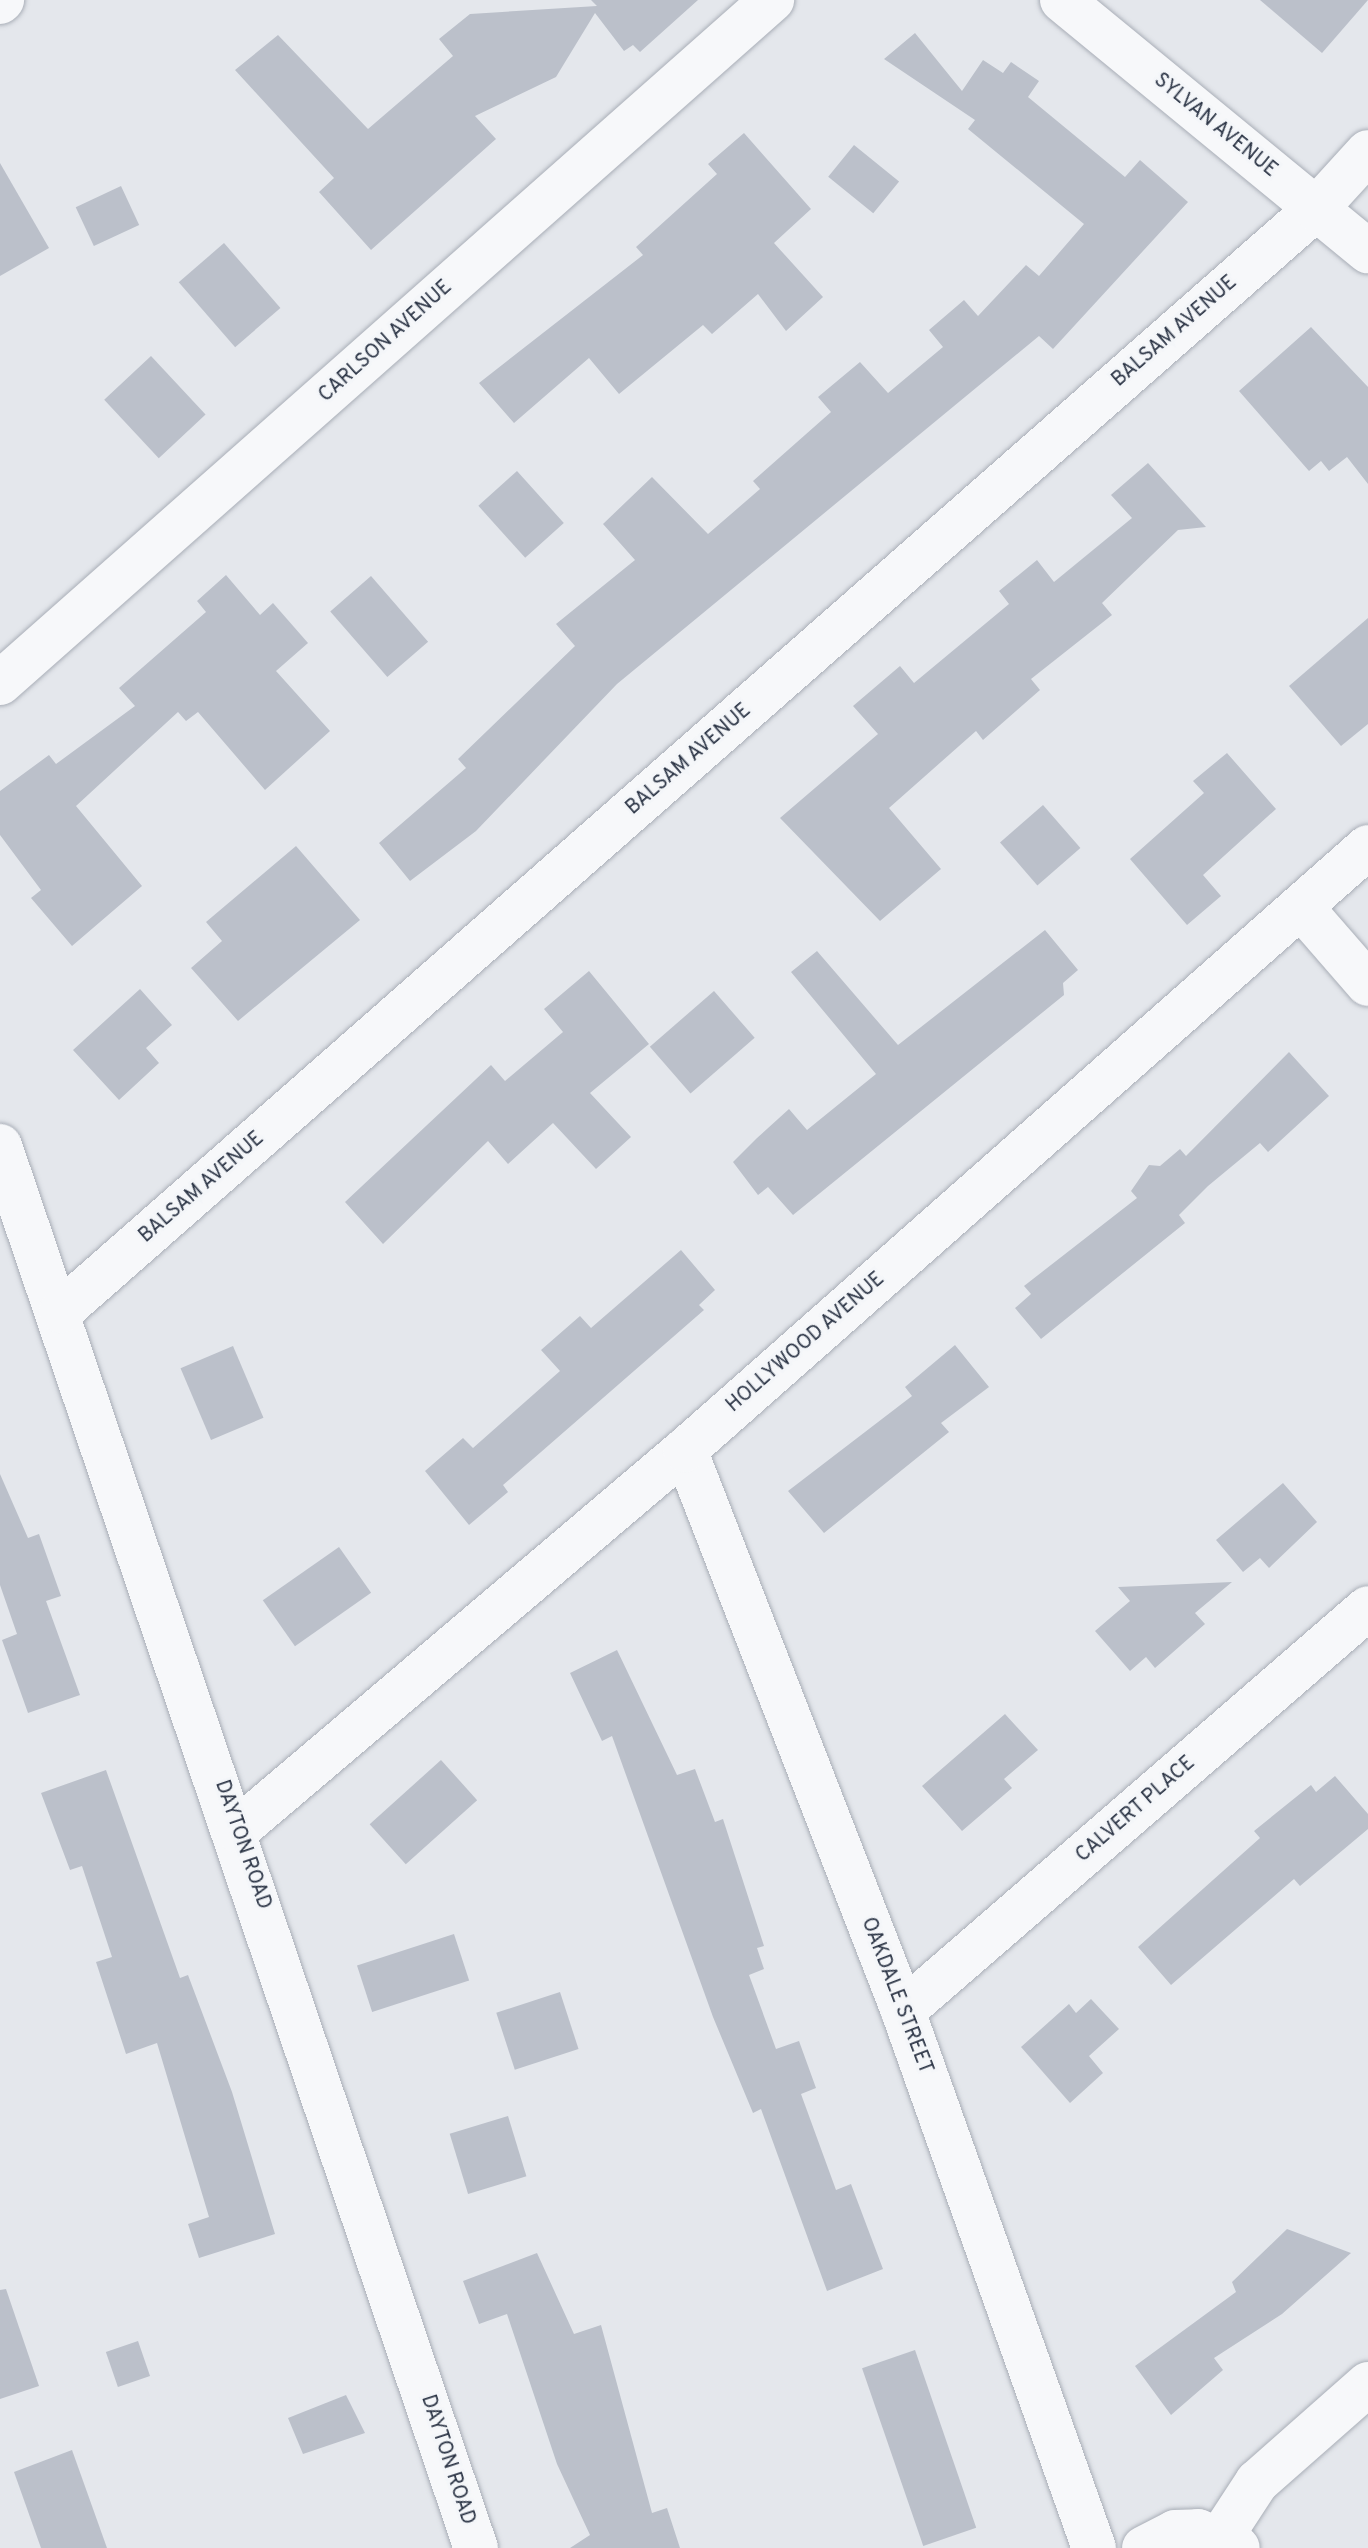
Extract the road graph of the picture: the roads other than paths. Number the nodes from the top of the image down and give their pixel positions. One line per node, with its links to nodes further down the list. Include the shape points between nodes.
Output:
1 (772, 0): 6 (street, CARLSON AVENUE)
2 (1062, 0): 4 (street, SYLVAN AVENUE)
3 (1368, 152): 4 (street, BALSAM AVENUE)
4 (1316, 209): 5 (street, SYLVAN AVENUE); 11 (street, BALSAM AVENUE)
5 (1368, 251)
6 (0, 683)
7 (1368, 847): 8 (street, HOLLYWOOD AVENUE)
8 (1301, 907): 9 (street); 12 (street, HOLLYWOOD AVENUE)
9 (1368, 984)
10 (0, 1146): 11 (street, DAYTON ROAD)
11 (61, 1311): 14 (street, DAYTON ROAD)
12 (685, 1450): 14 (street, HOLLYWOOD AVENUE); 15 (street, OAKDALE STREET)
13 (1368, 1608): 15 (street, CALVERT PLACE)
14 (237, 1830): 18 (street, DAYTON ROAD)
15 (903, 2011): 19 (street, OAKDALE STREET)
16 (1368, 2384): 17 (street, via 1257,2482)
17 (1230, 2542): 20 (street, via 1175,2532)
18 (476, 2548)
19 (1094, 2548)
20 (1144, 2548)

